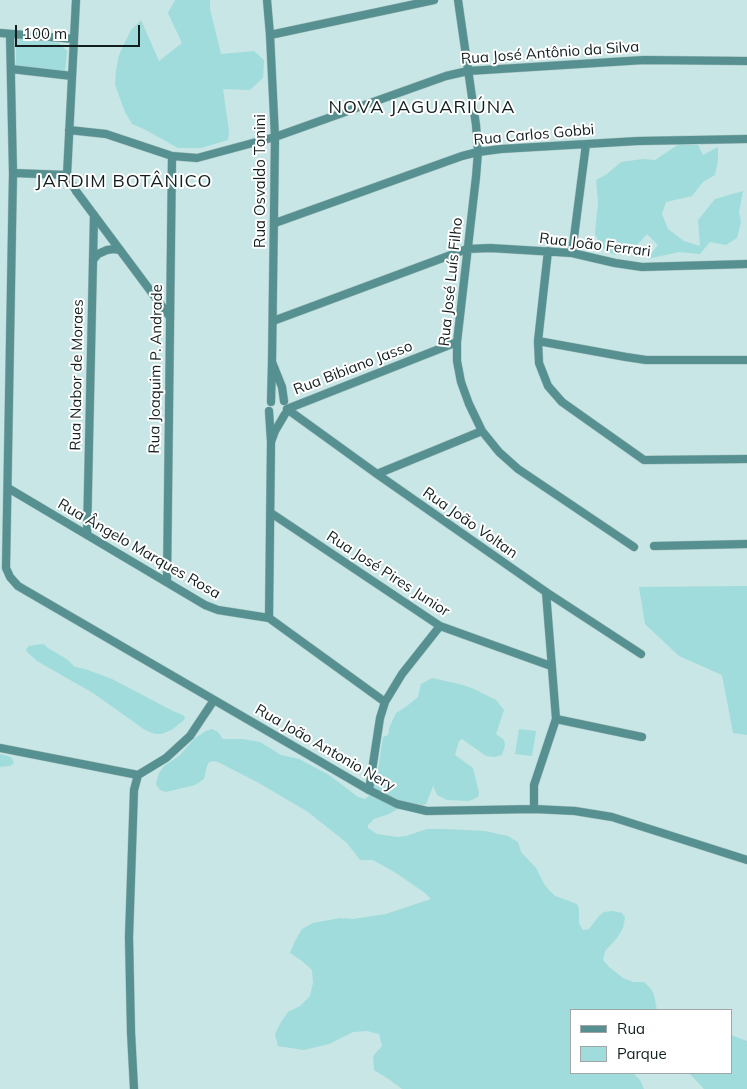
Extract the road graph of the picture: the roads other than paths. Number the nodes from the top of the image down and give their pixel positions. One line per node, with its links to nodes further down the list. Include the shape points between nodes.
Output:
1 (76, 0): 8 (street)
2 (267, 0): 7 (street, Rua Osvaldo Tonini)
3 (434, 0): 7 (street)
4 (458, 0): 11 (street, Rua José Luís Filho)
5 (0, 33): 6 (street)
6 (10, 34): 8 (street); 10 (street)
7 (270, 35): 14 (street, Rua Osvaldo Tonini)
8 (74, 39): 12 (street)
9 (747, 61): 11 (street, Rua José Antônio da Silva, via 644,60)
10 (11, 68): 12 (street); 19 (street)
11 (468, 71): 14 (street, Rua José Antônio da Silva); 17 (street, Rua José Luís Filho)
12 (72, 76): 13 (street)
13 (70, 130): 18 (street, Rua José Antônio da Silva, via 106,134); 20 (street)
14 (275, 136): 18 (street, Rua José Antônio da Silva, via 197,158); 22 (street, Rua Osvaldo Tonini)
15 (747, 139): 16 (street, Rua Carlos Gobbi)
16 (586, 144): 17 (street, Rua Carlos Gobbi); 26 (street)
17 (478, 152): 22 (street, Rua Carlos Gobbi); 24 (street, Rua José Luís Filho)
18 (172, 156): 29 (street, Rua Joaquim P. Andrade)
19 (14, 173): 20 (street); 43 (street)
20 (67, 175): 21 (street)
21 (94, 215): 23 (street); 27 (street, Rua Nabor de Moraes)
22 (275, 223): 30 (street, Rua Osvaldo Tonini)
23 (120, 250): 27 (street, via 107,250); 29 (street)
24 (467, 250): 25 (street, Rua João Ferrari); 30 (street, Rua João Ferrari); 32 (street, Rua José Luís Filho)
25 (548, 251): 26 (street, Rua João Ferrari); 31 (street)
26 (572, 253): 28 (street, Rua João Ferrari, via 642,267)
27 (93, 260): 45 (street, Rua Nabor de Moraes)
28 (747, 264)
29 (170, 317): 49 (street, Rua Joaquim P. Andrade)
30 (273, 321): 34 (street, Rua Osvaldo Tonini)
31 (538, 341): 33 (street, via 646,360); 41 (street, via 542,371 548,386 562,402 644,460)
32 (457, 342): 38 (street, Rua Bibiano Jasso); 39 (street, Rua José Luís Filho, via 461,382)
33 (747, 360)
34 (272, 362): 35 (street, Rua Osvaldo Tonini); 36 (street, Rua Osvaldo Tonini)
35 (284, 401): 36 (street, via 276,398); 38 (street, Rua Osvaldo Tonini)
36 (271, 402): 37 (street, Rua Osvaldo Tonini)
37 (269, 411): 38 (street, via 276,417); 40 (street, Rua Osvaldo Tonini)
38 (286, 412): 40 (street, Rua Osvaldo Tonini); 42 (street, Rua João Voltan)
39 (482, 431): 42 (street); 48 (street, Rua José Luís Filho, via 518,469)
40 (271, 442): 44 (street, Rua Osvaldo Tonini)
41 (747, 459)
42 (377, 474): 50 (street, Rua João Voltan)
43 (8, 488): 45 (street, Rua Ângelo Marques Rosa); 55 (street, Rua João Antonio Nery, via 6,568 18,586)
44 (271, 513): 51 (street, Rua Osvaldo Tonini); 52 (street, Rua José Pires Junior)
45 (87, 535): 49 (street, Rua Ângelo Marques Rosa)
46 (747, 544): 47 (street)
47 (654, 546)
48 (634, 547)
49 (167, 582): 51 (street, Rua Ângelo Marques Rosa, via 205,606)
50 (546, 592): 53 (street, Rua João Voltan); 54 (street)
51 (270, 618): 56 (street, Rua Ângelo Marques Rosa)
52 (440, 626): 54 (street, Rua José Pires Junior); 56 (street, via 402,674)
53 (641, 654)
54 (551, 666): 57 (street)
55 (214, 700): 60 (street, via 190,736 166,758); 61 (street, Rua João Antonio Nery)
56 (385, 702): 61 (street)
57 (556, 719): 58 (street); 62 (street, via 534,785)
58 (642, 737)
59 (0, 748): 60 (street)
60 (138, 775): 64 (street, via 134,790 130,937)
61 (369, 790): 62 (street, Rua João Antonio Nery, via 397,804 427,811)
62 (534, 810): 63 (street, Rua João Antonio Nery, via 575,811 612,817)
63 (747, 860)
64 (134, 1089)

